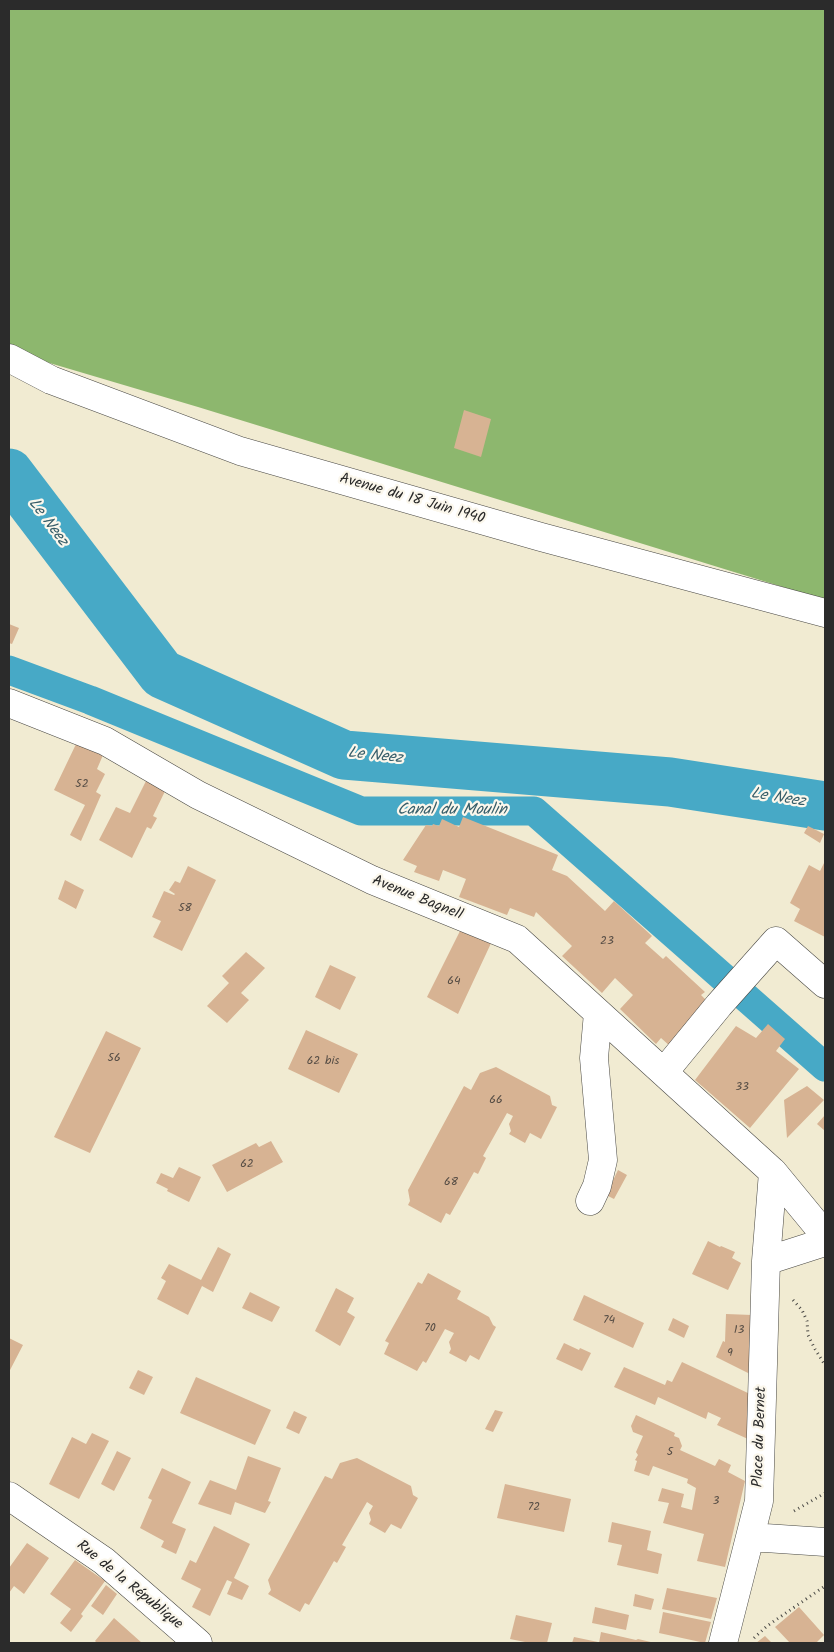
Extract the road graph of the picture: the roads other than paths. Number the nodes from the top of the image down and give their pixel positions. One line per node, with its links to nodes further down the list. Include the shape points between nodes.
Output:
1 (9, 358): 2 (street, Avenue du 18 Juin 1940, via 51,380 240,451 541,537)
2 (825, 612)
3 (9, 704): 5 (street, Avenue Bagnell, via 105,741 198,795 372,880 517,940)
4 (825, 984): 6 (street, via 776,941)
5 (598, 1013): 6 (street, Avenue Bagnell); 8 (street, via 594,1058 603,1160)
6 (664, 1072): 7 (street, Avenue Bagnell)
7 (773, 1172): 9 (street); 11 (street, Place du Bernet)
8 (590, 1201)
9 (825, 1235)
10 (825, 1242): 11 (street)
11 (766, 1260): 13 (street, Place du Bernet, via 759,1501)
12 (9, 1496): 15 (street, Rue de la République, via 104,1561)
13 (750, 1537): 14 (street); 16 (street, Place du Bernet)
14 (825, 1542)
15 (198, 1643)
16 (723, 1643)

